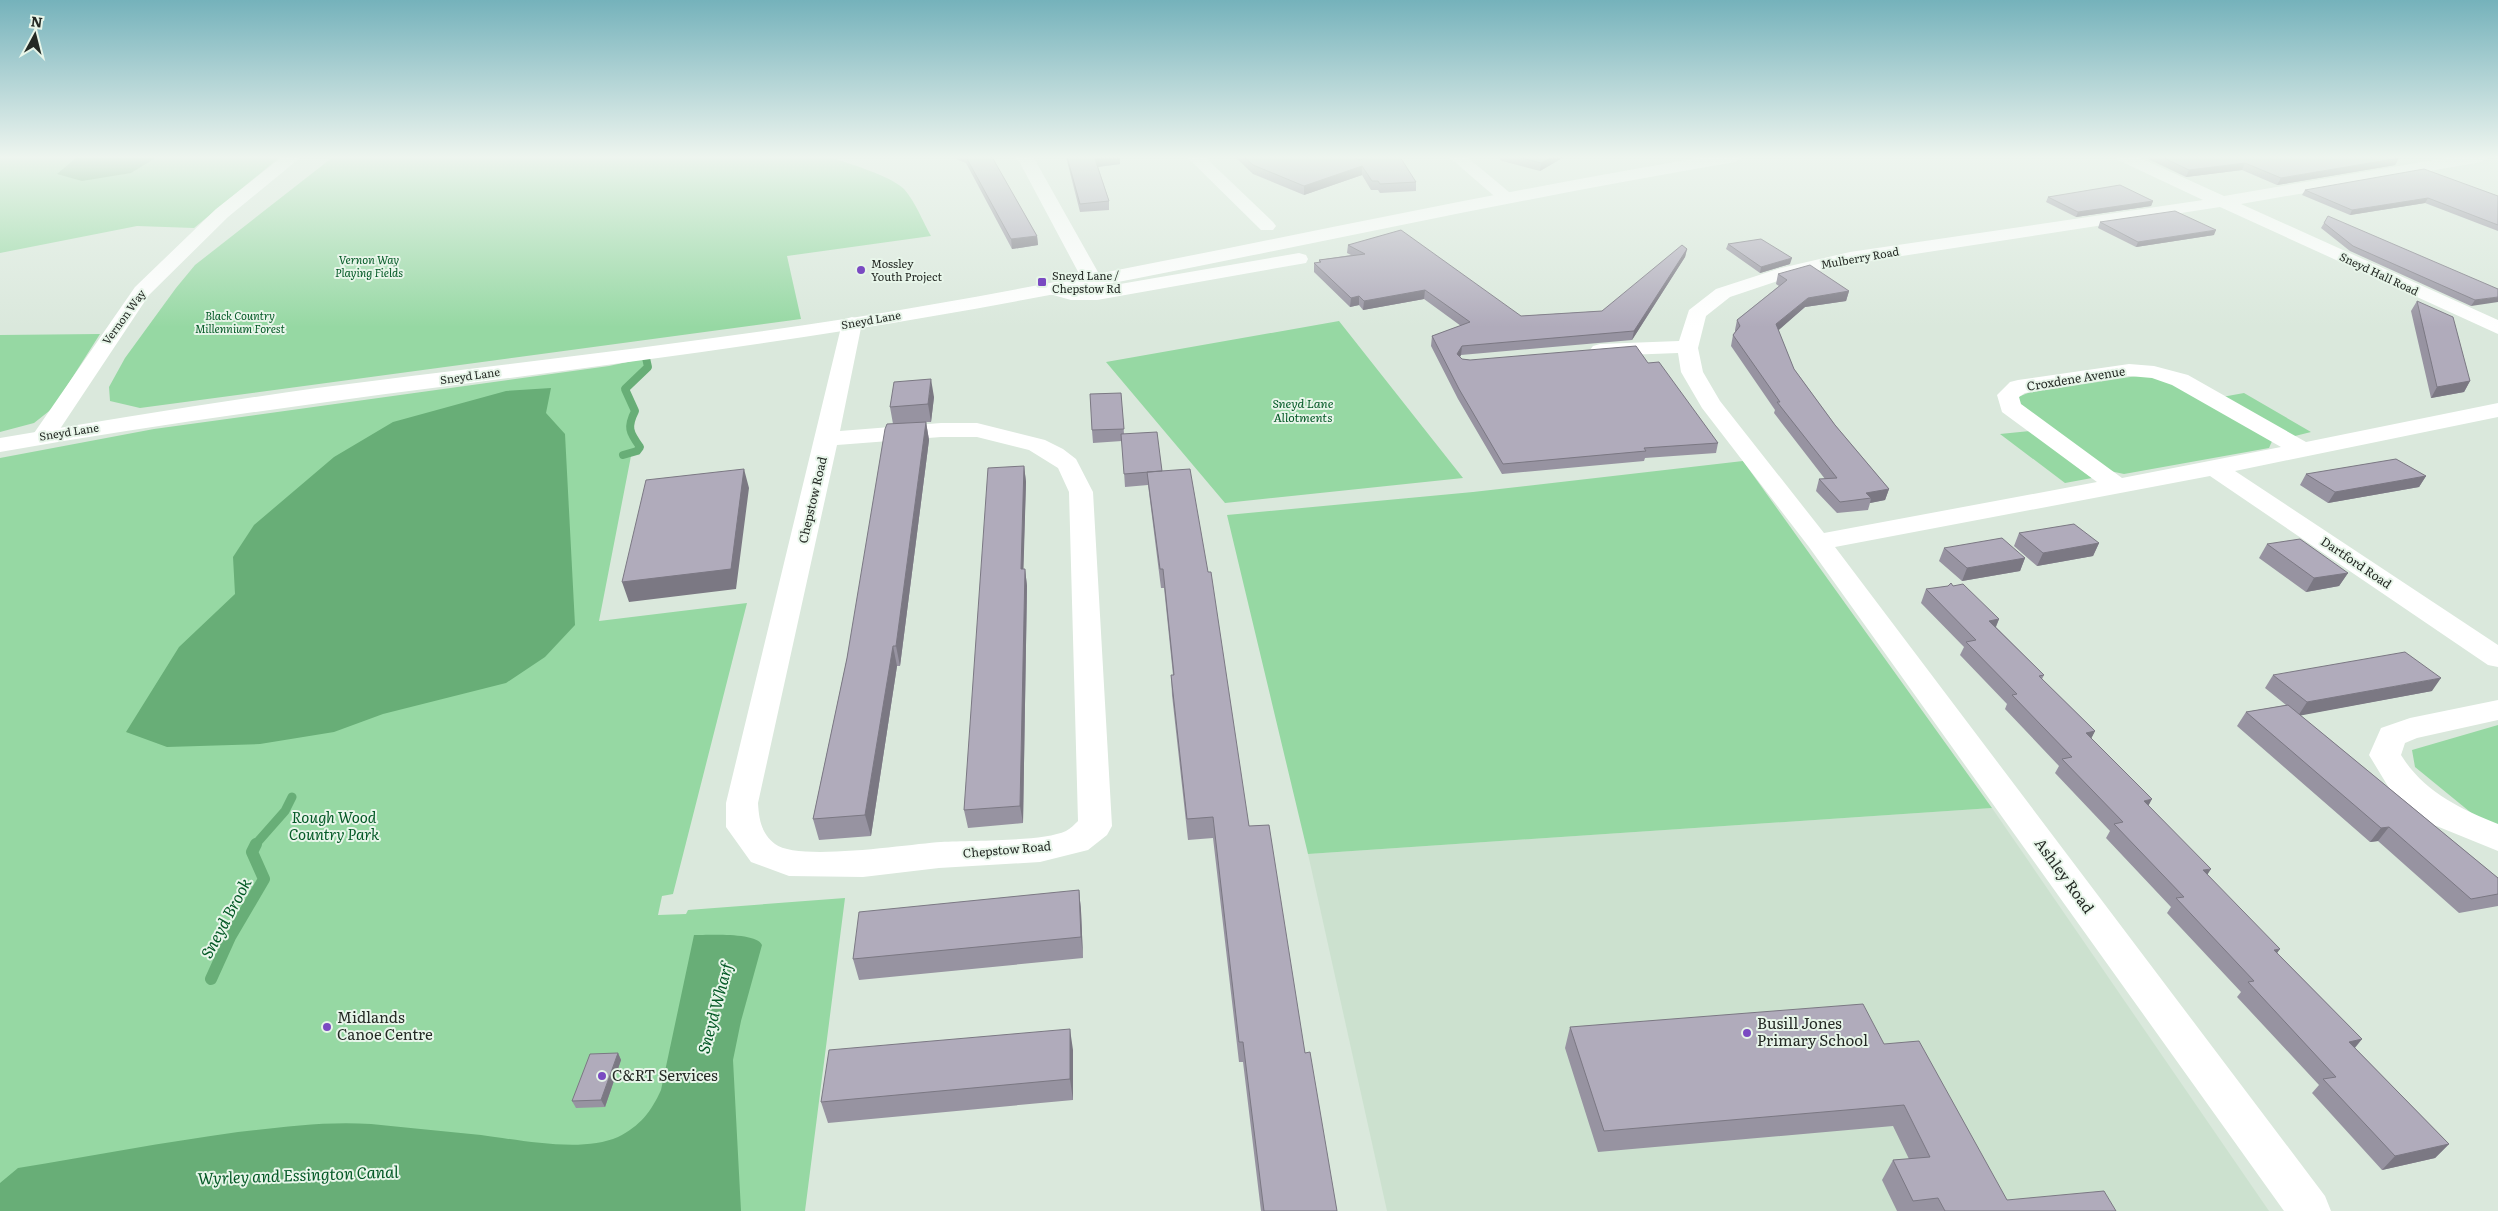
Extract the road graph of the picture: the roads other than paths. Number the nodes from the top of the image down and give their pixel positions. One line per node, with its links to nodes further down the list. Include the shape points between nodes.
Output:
1 (221, 214): 16 (street, Vernon Way, via 142,291)
2 (1056, 214): 9 (street)
3 (1254, 214): 7 (street)
4 (1427, 214): 9 (street, Sneyd Lane)
5 (2146, 214): 13 (street, Mulberry Road, via 1850,258 1788,272 1723,293 1696,314)
6 (2247, 214): 12 (street, Sneyd Hall Road)
7 (1267, 226)
8 (1299, 259): 10 (street, via 1097,294 1070,294)
9 (1093, 280): 10 (street, Sneyd Lane)
10 (1053, 289): 11 (street, Sneyd Lane)
11 (852, 323): 16 (street, Sneyd Lane); 17 (street, Chepstow Road)
12 (2498, 328)
13 (1688, 348): 14 (street, via 1666,346); 22 (street, Mulberry Road, via 1692,372 1710,403)
14 (1580, 351)
15 (2498, 410): 19 (street)
16 (44, 436): 18 (street, Sneyd Lane)
17 (827, 439): 17 (street, Chepstow Road, via 742,803 742,827 763,853 789,863 862,864 1040,849 1076,841 1096,826 1081,492 1068,464 1037,445 977,430)
18 (0, 444)
19 (2301, 449): 20 (street); 21 (street, Croxdene Avenue, via 2180,380 2154,372 2129,370 2018,387 2008,395 2010,407)
20 (2214, 468): 21 (street); 23 (street, Dartford Road)
21 (2116, 485): 22 (street)
22 (1818, 542): 26 (street, Ashley Road)
23 (2498, 658)
24 (2498, 710): 25 (street, via 2410,729 2392,736 2385,755 2400,780 2446,816)
25 (2498, 838)
26 (2310, 1211)

